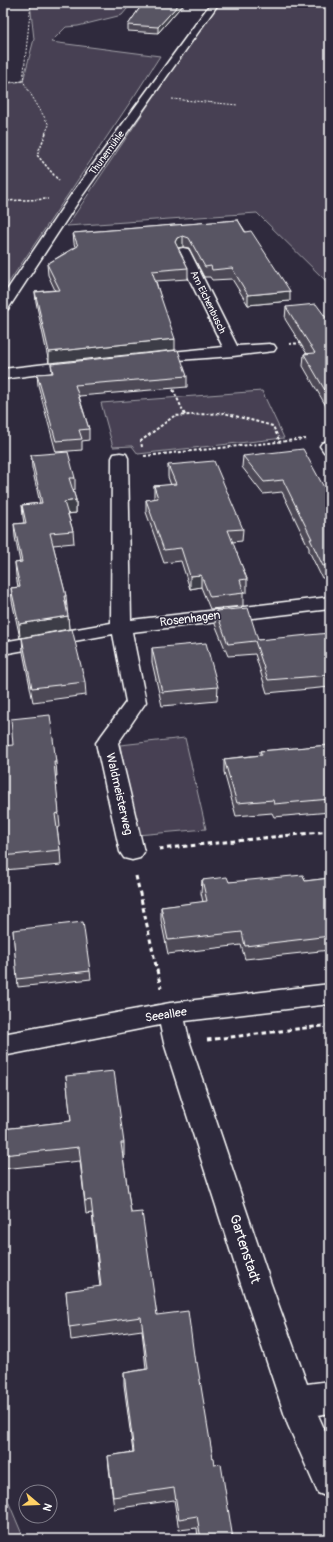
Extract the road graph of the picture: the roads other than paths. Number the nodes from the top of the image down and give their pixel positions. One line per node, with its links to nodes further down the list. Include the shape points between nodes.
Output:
1 (215, 3): 3 (street, Thunemühle, via 75,198)
2 (183, 252): 5 (street, Am Eichenbusch)
3 (3, 306)
4 (269, 348): 5 (street, Am Eichenbusch)
5 (233, 352): 6 (street, Am Eichenbusch)
6 (135, 360)
7 (96, 364): 8 (street)
8 (3, 374)
9 (120, 458): 11 (street)
10 (330, 603): 11 (street, Rosenhagen)
11 (122, 627): 12 (street, Rosenhagen); 13 (street, Waldmeisterweg, via 136,702 107,744)
12 (3, 648)
13 (132, 852)
14 (330, 994): 15 (street, Seeallee)
15 (170, 1013): 16 (street, Seeallee); 18 (street, Gartenstadt, via 177,1043)
16 (3, 1045)
17 (330, 1397): 18 (street)
18 (297, 1402): 19 (street, Gartenstadt)
19 (330, 1481)

